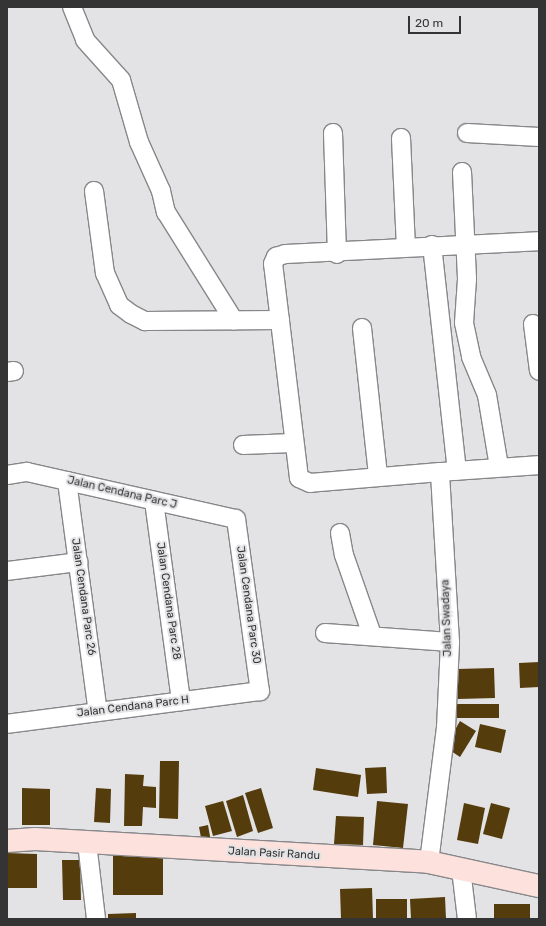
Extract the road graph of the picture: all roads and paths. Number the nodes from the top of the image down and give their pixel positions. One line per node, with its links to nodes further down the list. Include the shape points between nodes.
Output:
1 (72, 7): 14 (street, via 85,40 121,80 139,142 162,191 166,212)
2 (333, 133): 12 (street)
3 (467, 133): 4 (street)
4 (539, 137)
5 (401, 138): 11 (street)
6 (462, 172): 9 (street)
7 (94, 191): 14 (street, via 105,273 119,305 144,321)
8 (539, 240): 9 (street)
9 (462, 243): 10 (street); 21 (street, via 467,279 464,323 471,357 487,395)
10 (432, 245): 11 (street); 22 (street)
11 (406, 247): 12 (street)
12 (337, 254): 13 (street, via 276,257 273,264)
13 (280, 320): 14 (street); 18 (street)
14 (234, 321)
15 (533, 324): 17 (street)
16 (362, 328): 25 (street)
17 (539, 371)
18 (293, 443): 19 (street); 25 (street, via 302,483)
19 (243, 445)
20 (539, 465): 21 (street)
21 (499, 467): 22 (street)
22 (458, 471): 23 (street)
23 (440, 472): 25 (street); 34 (street, Jalan Swadaya)
24 (7, 475): 26 (street, Jalan Cendana Parc J, via 28,472)
25 (378, 475)
26 (67, 481): 27 (street, Jalan Cendana Parc J); 30 (street, Jalan Cendana Parc 26)
27 (154, 501): 28 (street, Jalan Cendana Parc J); 36 (street, Jalan Cendana Parc 28)
28 (236, 519): 35 (street, Jalan Cendana Parc 30)
29 (340, 533): 33 (street, via 344,555)
30 (78, 562): 31 (street); 37 (street, Jalan Cendana Parc 26)
31 (7, 571)
32 (325, 633): 33 (street)
33 (372, 635): 34 (street)
34 (450, 642): 41 (street, Jalan Swadaya, via 446,728)
35 (260, 691): 36 (street, Jalan Cendana Parc H)
36 (181, 701): 37 (street, Jalan Cendana Parc H)
37 (98, 712): 38 (street, Jalan Cendana Parc H)
38 (7, 724)
39 (7, 841): 40 (main road, Jalan Pasir Randu)
40 (87, 843): 41 (main road, Jalan Pasir Randu); 44 (street)
41 (429, 862): 42 (main road, Jalan Pasir Randu)
42 (461, 868): 43 (main road, Jalan Pasir Randu); 45 (street)
43 (539, 886)
44 (96, 919)
45 (468, 919)

